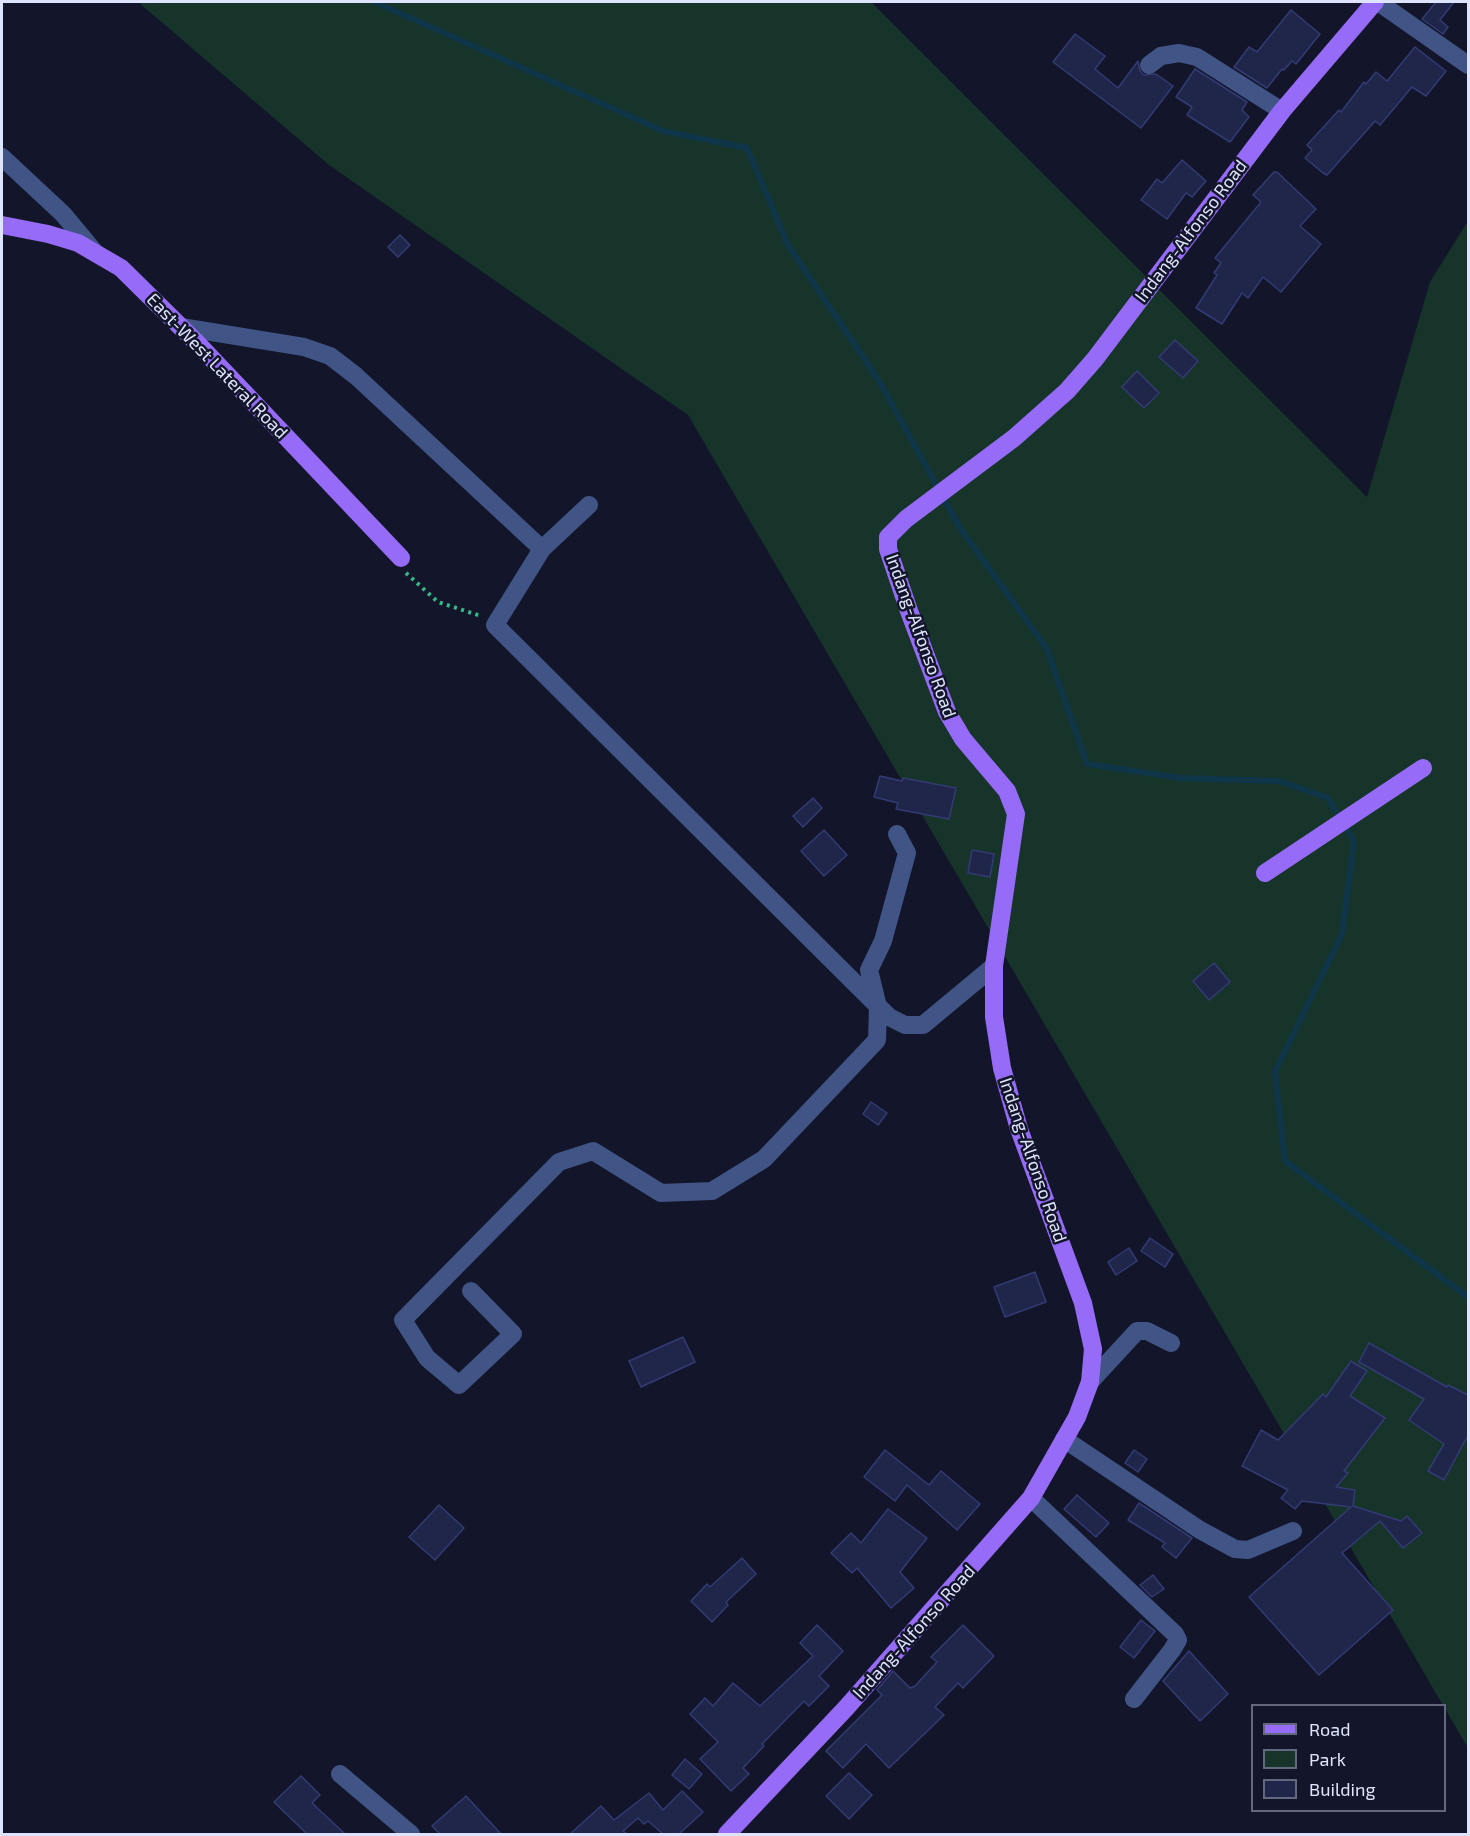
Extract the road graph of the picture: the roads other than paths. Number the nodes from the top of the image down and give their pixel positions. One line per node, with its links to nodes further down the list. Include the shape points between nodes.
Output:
1 (1376, 2): 3 (street); 4 (main road, Indang-Alfonso Road)
2 (1149, 64): 4 (street, via 1179,52 1197,57)
3 (1468, 65)
4 (1282, 111): 15 (main road, Indang-Alfonso Road, via 1095,359 1066,391 1014,438 906,519 887,541 953,725 1007,791 1016,814)
5 (2, 157): 7 (street, via 63,214)
6 (2, 225): 7 (main road, East-West Lateral Road, via 48,234)
7 (93, 250): 8 (main road, East-West Lateral Road, via 134,279)
8 (181, 327): 10 (street, via 304,346 330,356); 11 (main road, East-West Lateral Road)
9 (589, 505): 10 (street)
10 (542, 549): 16 (street, via 495,624)
11 (401, 558)
12 (1423, 768): 14 (main road)
13 (897, 834): 16 (street, via 907,853 882,941 869,970)
14 (1265, 873)
15 (994, 966): 16 (street, via 923,1025 905,1025); 19 (main road, Indang-Alfonso Road, via 994,1017 1002,1068 1019,1129 1083,1303 1093,1349)
16 (878, 1007): 17 (street, via 877,1040 764,1159 712,1191 661,1193 593,1151 560,1162 403,1320 427,1358 459,1385 513,1334)
17 (471, 1291)
18 (1170, 1343): 19 (street, via 1147,1331 1137,1331)
19 (1090, 1382): 20 (main road, Indang-Alfonso Road)
20 (1064, 1439): 21 (main road, Indang-Alfonso Road); 22 (street, via 1235,1549 1248,1550)
21 (1031, 1498): 23 (street, via 1175,1634 1178,1640 1172,1650); 26 (main road, Indang-Alfonso Road, via 846,1708)
22 (1293, 1531)
23 (1134, 1699)
24 (340, 1774): 25 (street)
25 (411, 1834)
26 (727, 1834)

